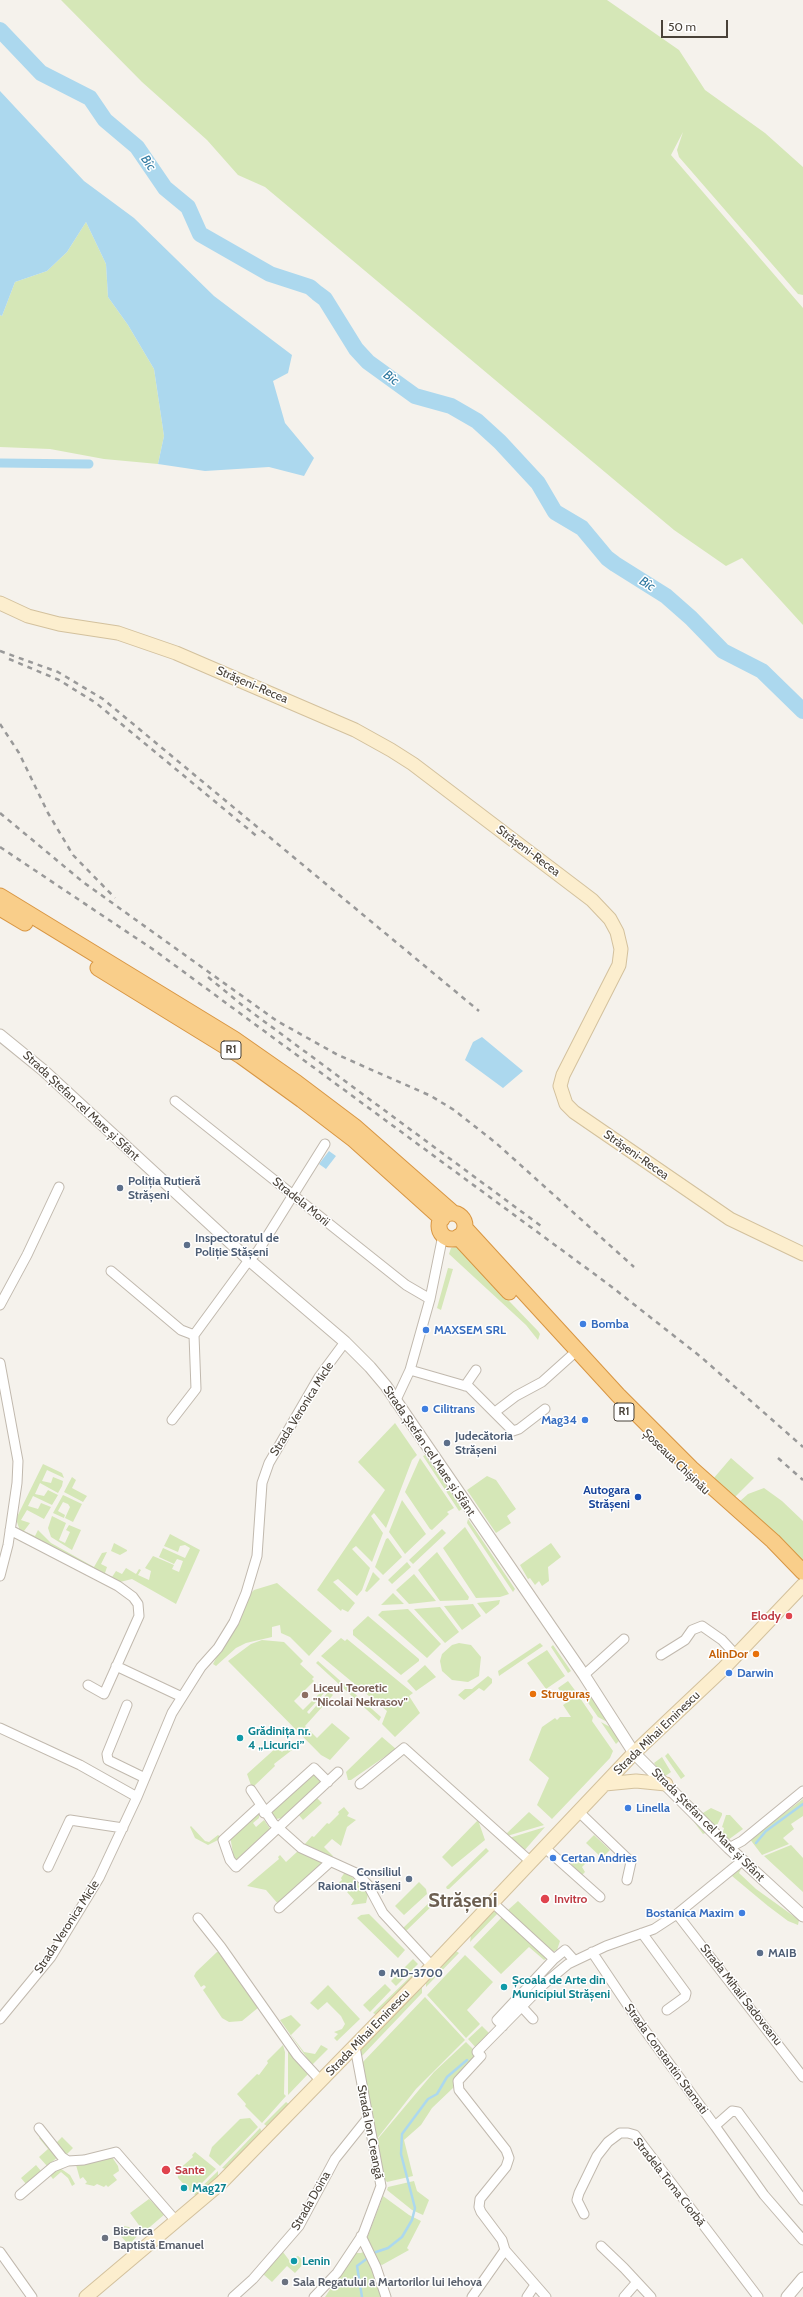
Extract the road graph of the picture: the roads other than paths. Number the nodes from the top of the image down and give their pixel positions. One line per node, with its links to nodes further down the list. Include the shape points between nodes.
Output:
1 (0, 603): 12 (main road, Strășeni-Recea, via 28,616 59,624 118,633 176,653 355,730 413,764 592,900 617,932 621,949 619,965 563,1075 560,1086 566,1104 730,1219)
2 (0, 896): 9 (highway, R1, via 234,1039 298,1083 354,1126 428,1191)
3 (0, 908): 9 (highway, R1, via 241,1056 353,1139)
4 (0, 1035): 13 (street, Strada Ștefan cel Mare și Sfânt, via 43,1070)
5 (175, 1101): 8 (street, Stradela Morii)
6 (325, 1144): 8 (street)
7 (59, 1187): 16 (street)
8 (292, 1195): 13 (street, via 258,1251); 15 (street, Stradela Morii, via 406,1285)
9 (447, 1216): 10 (highway, via 461,1216); 11 (highway, via 440,1227)
10 (462, 1233): 11 (highway, via 450,1239); 19 (highway, Șoseaua Chișinău / R1); 29 (highway, via 691,1468 773,1541)
11 (443, 1235): 15 (street)
12 (803, 1254)
13 (249, 1260): 17 (street); 18 (street, Strada Ștefan cel Mare și Sfânt)
14 (111, 1271): 17 (street, via 181,1330)
15 (430, 1299): 21 (street)
16 (0, 1305)
17 (194, 1335): 27 (street, via 196,1389)
18 (345, 1342): 24 (street, Strada Ștefan cel Mare și Sfânt, via 370,1367); 38 (street, Strada Veronica Micle, via 319,1377 269,1463 262,1483 257,1556 246,1593 234,1622)
19 (571, 1356): 26 (street, via 542,1382 516,1396); 29 (highway, Șoseaua Chișinău / R1, via 688,1475 770,1549)
20 (0, 1363): 28 (street, via 18,1452 17,1483)
21 (410, 1370): 23 (street); 24 (street)
22 (476, 1370): 23 (street)
23 (465, 1386): 26 (street, via 474,1390)
24 (395, 1402): 36 (street, Strada Ștefan cel Mare și Sfânt)
25 (544, 1409): 26 (street, via 513,1431)
26 (495, 1412)
27 (172, 1420)
28 (10, 1530): 30 (street); 35 (street, via 118,1586 133,1597 138,1604 138,1616)
29 (803, 1572)
30 (0, 1576)
31 (803, 1585): 33 (main road, Strada Mihai Eminescu)
32 (624, 1639): 36 (street)
33 (735, 1654): 34 (street, via 722,1640 702,1626 692,1630 685,1640); 41 (main road, Strada Mihai Eminescu, via 724,1668)
34 (661, 1655)
35 (116, 1666): 37 (street, via 104,1694); 38 (street)
36 (584, 1675): 41 (street, Strada Ștefan cel Mare și Sfânt)
37 (88, 1685)
38 (182, 1697): 43 (street, Strada Veronica Micle, via 172,1713)
39 (127, 1705): 43 (street, via 107,1754 108,1760)
40 (0, 1728): 50 (street, via 80,1765)
41 (634, 1753): 46 (main road, Strada Mihai Eminescu); 47 (street, Strada Ștefan cel Mare și Sfânt)
42 (338, 1772): 44 (street)
43 (145, 1778): 50 (street, Strada Veronica Micle)
44 (328, 1782): 51 (street, via 314,1768); 53 (street)
45 (360, 1784): 58 (street, via 404,1748)
46 (605, 1784): 47 (main road, via 636,1781); 52 (main road, Strada Mihai Eminescu)
47 (666, 1784): 56 (street, Strada Ștefan cel Mare și Sfânt)
48 (251, 1790): 51 (street)
49 (803, 1791): 56 (street, via 742,1841)
50 (137, 1797): 54 (street, Strada Veronica Micle)
51 (262, 1809): 53 (street); 53 (street, via 223,1840 230,1860 236,1867)
52 (579, 1812): 55 (main road, Strada Mihai Eminescu); 61 (street, via 631,1862)
53 (278, 1827): 59 (street, via 300,1848)
54 (123, 1828): 60 (street, via 70,1820); 75 (street, Strada Veronica Micle, via 99,1878 50,1957)
55 (545, 1848): 58 (main road, Strada Mihai Eminescu); 62 (street)
56 (729, 1848): 57 (street, Strada Ștefan cel Mare și Sfânt)
57 (742, 1861): 65 (street); 66 (street, Strada Ștefan cel Mare și Sfânt)
58 (531, 1862): 63 (main road, Strada Mihai Eminescu)
59 (329, 1863): 64 (street); 72 (street, via 356,1873 368,1885 383,1913)
60 (48, 1867)
61 (626, 1880)
62 (600, 1897)
63 (493, 1902): 70 (street); 72 (main road, Strada Mihai Eminescu)
64 (279, 1908)
65 (677, 1914): 68 (street); 79 (street, Strada Mihail Sadoveanu)
66 (803, 1916)
67 (198, 1918): 80 (street, Strada Mihai Eminescu, via 297,2055)
68 (642, 1933): 69 (street); 74 (street, via 686,1993)
69 (592, 1952): 71 (street); 82 (street, Strada Constantin Stamati, via 630,2010)
70 (554, 1959): 71 (street, via 566,1950); 77 (street, via 497,2020)
71 (574, 1960): 73 (street, via 544,1984)
72 (432, 1966): 78 (main road, Strada Mihai Eminescu)
73 (522, 2007): 76 (street); 77 (street)
74 (667, 2010)
75 (0, 2019)
76 (533, 2019)
77 (503, 2026): 92 (street, via 457,2084 508,2154 506,2167 479,2203 481,2212 502,2240)
78 (355, 2047): 80 (main road, Strada Mihai Eminescu); 81 (street, Strada Ion Creangă)
79 (803, 2076)
80 (321, 2082): 88 (main road, Strada Mihai Eminescu, via 221,2183)
81 (367, 2118): 89 (street, Strada Ion Creangă, via 381,2186); 99 (street, Strada Doina, via 335,2159 299,2226 253,2279)
82 (715, 2126): 86 (street, Strada Constantin Stamati, via 732,2111 738,2112); 90 (street, Strada Constantin Stamati, via 764,2195)
83 (39, 2128): 84 (street)
84 (68, 2161): 85 (street, via 53,2167); 88 (street, via 116,2152)
85 (20, 2195)
86 (803, 2200)
87 (584, 2214): 107 (street, Stradela Toma Ciorbă, via 578,2200 579,2193 597,2156 608,2142 620,2133 628,2132 635,2135)
88 (176, 2221): 98 (main road, Strada Mihai Eminescu)
89 (361, 2236): 100 (street, Strada Ion Creangă, via 337,2273); 101 (street)
90 (803, 2240)
91 (601, 2246): 95 (street)
92 (505, 2250): 96 (street); 102 (street)
93 (0, 2252): 97 (street)
94 (803, 2278): 108 (street)
95 (637, 2282): 105 (street); 106 (street)
96 (535, 2286): 103 (street); 104 (street)
97 (32, 2297)
98 (86, 2297)
99 (233, 2297)
100 (314, 2297)
101 (386, 2297)
102 (472, 2297)
103 (527, 2297)
104 (546, 2297)
105 (624, 2297)
106 (651, 2297)
107 (758, 2297)
108 (787, 2297)

